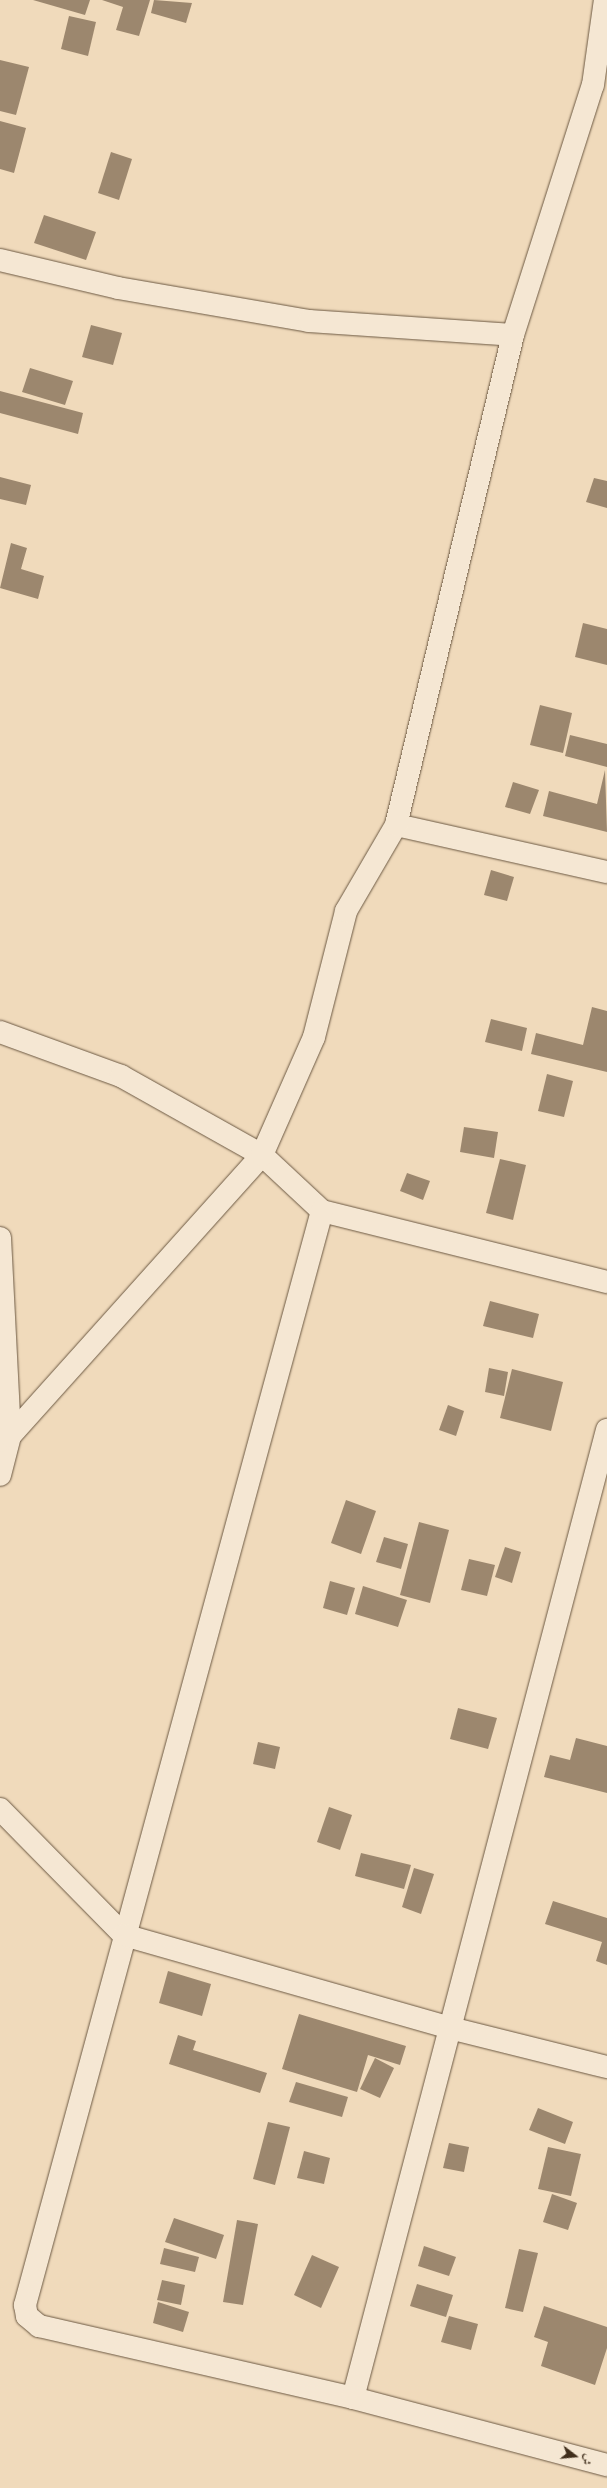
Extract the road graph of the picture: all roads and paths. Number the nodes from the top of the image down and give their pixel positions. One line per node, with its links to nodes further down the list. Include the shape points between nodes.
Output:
1 (605, 0): 2 (street)
2 (600, 86): 4 (street)
3 (0, 260): 4 (street, via 118,288 309,321)
4 (513, 335): 5 (street)
5 (396, 825): 6 (street); 8 (street, via 346,911 314,1038)
6 (607, 872)
7 (0, 1032): 8 (street, via 121,1076)
8 (262, 1155): 9 (street); 13 (street)
9 (322, 1211): 11 (street); 16 (street)
10 (0, 1238): 13 (street)
11 (607, 1282)
12 (607, 1430): 17 (street)
13 (5, 1439): 14 (street)
14 (0, 1475)
15 (0, 1809): 16 (street)
16 (124, 1935): 17 (street); 19 (street, via 25,2305 28,2316 39,2326)
17 (450, 2028): 18 (street); 19 (street)
18 (607, 2067)
19 (352, 2398): 20 (street)
20 (607, 2465)

